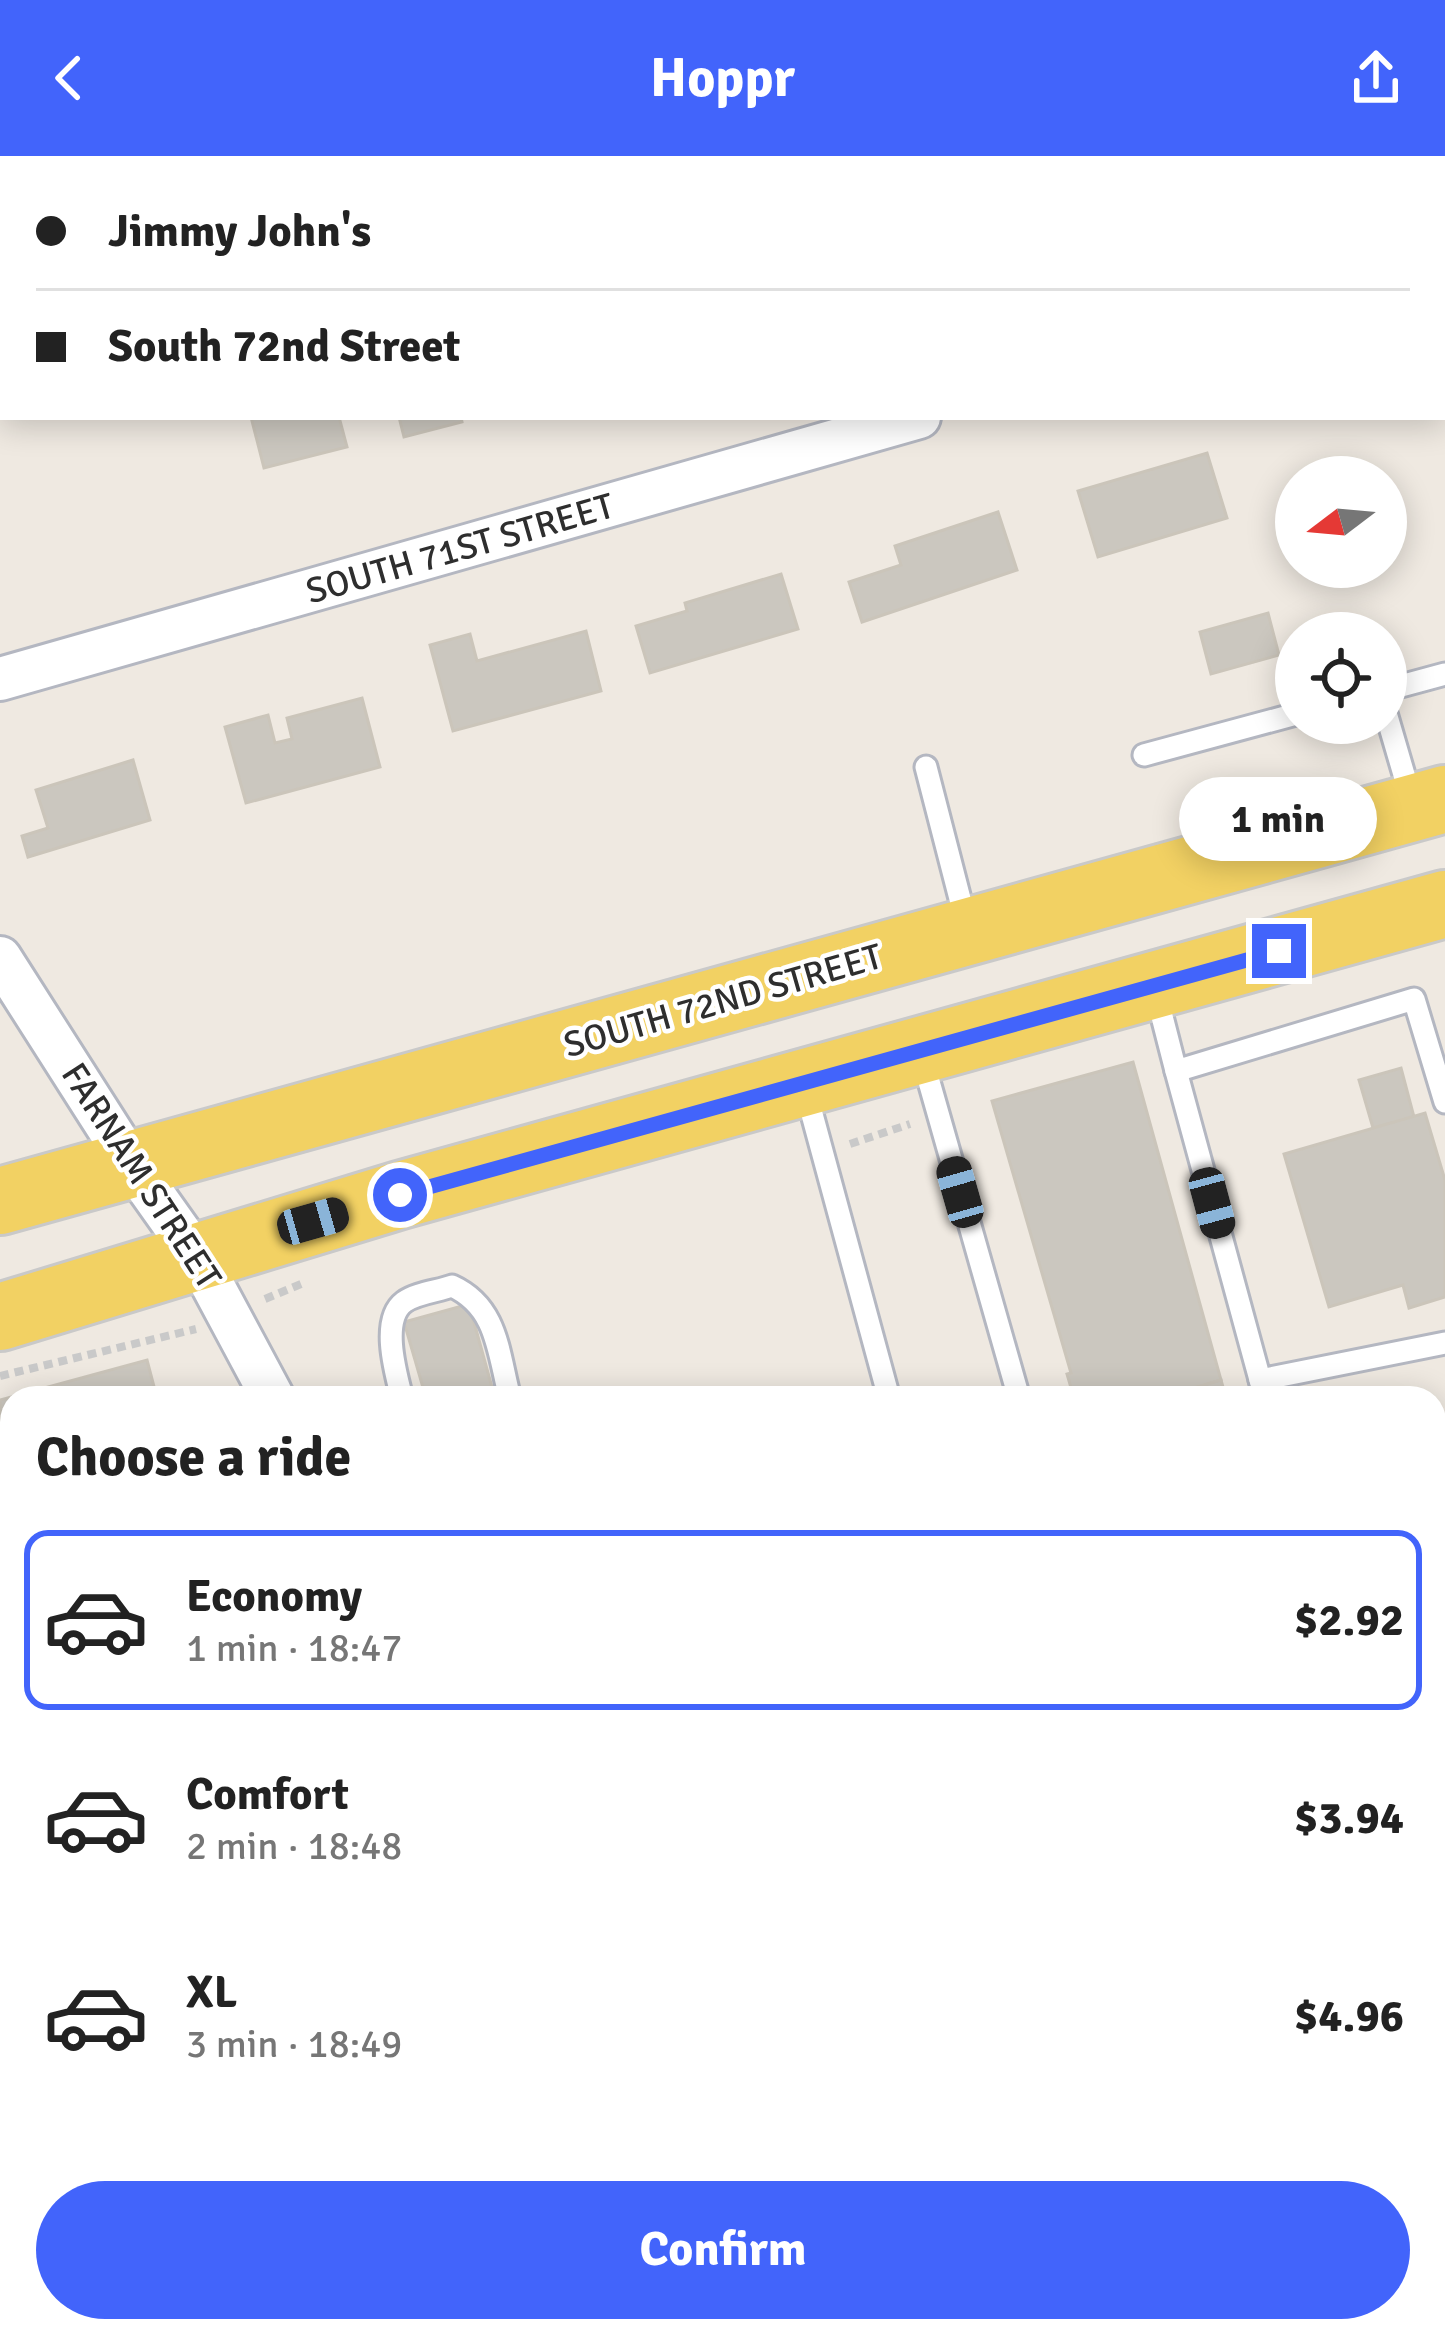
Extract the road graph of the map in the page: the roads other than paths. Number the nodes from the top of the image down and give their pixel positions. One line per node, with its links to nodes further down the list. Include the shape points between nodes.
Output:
1 (908, 420): 3 (street, SOUTH 71ST STREET)
2 (1445, 674): 4 (lane)
3 (0, 679)
4 (1407, 684)
5 (1275, 720): 7 (lane)
6 (1401, 744): 9 (lane)
7 (1144, 755)
8 (926, 767): 11 (lane)
9 (1430, 804): 11 (main road, SOUTH 72ND STREET)
10 (1445, 904): 13 (main road)
11 (969, 932): 18 (main road, SOUTH 72ND STREET)
12 (0, 958): 18 (street, FARNAM STREET)
13 (1154, 986): 14 (main road); 15 (lane)
14 (920, 1051): 16 (main road); 27 (lane)
15 (1176, 1071): 17 (lane, via 1414,999); 28 (lane)
16 (804, 1083): 20 (main road); 26 (lane)
17 (1445, 1102)
18 (132, 1165): 19 (main road, SOUTH 72ND STREET); 20 (street, FARNAM STREET)
19 (0, 1201)
20 (198, 1258): 21 (main road); 23 (street, FARNAM STREET)
21 (0, 1317)
22 (1445, 1343): 29 (lane)
23 (267, 1386)
24 (399, 1386): 25 (lane, via 390,1352 396,1312 405,1300 452,1286 488,1313)
25 (507, 1386)
26 (887, 1386)
27 (1016, 1386)
28 (1262, 1386)
29 (1275, 1386)

